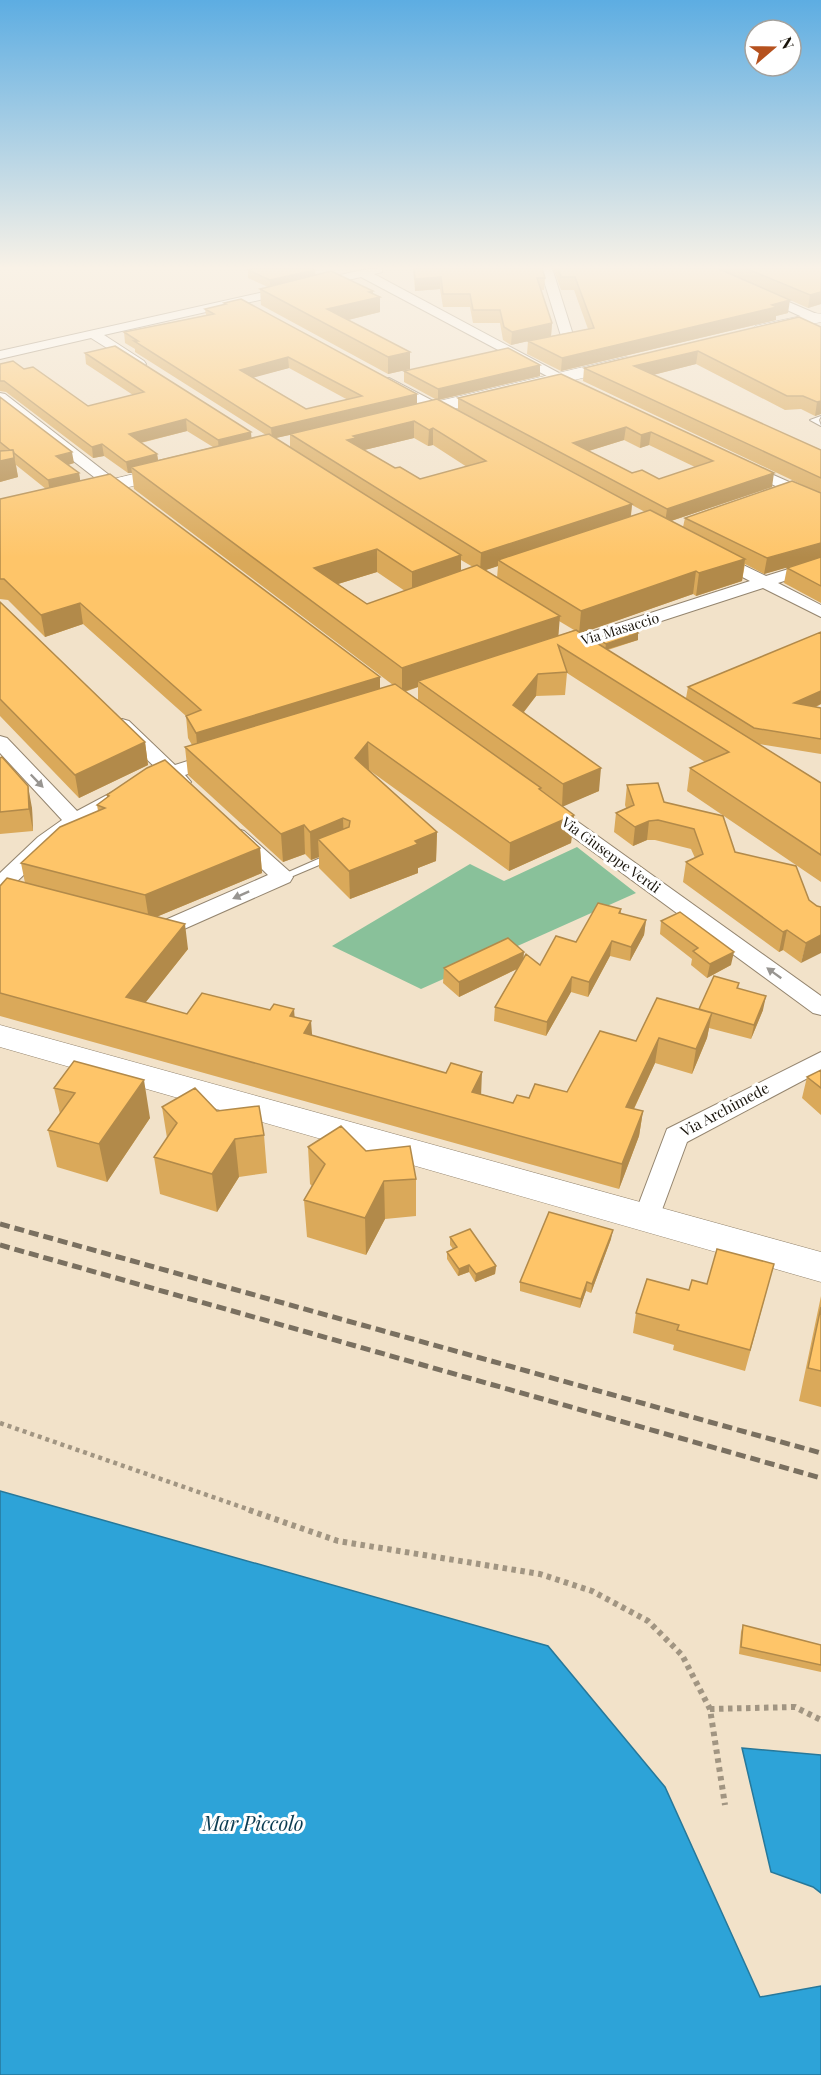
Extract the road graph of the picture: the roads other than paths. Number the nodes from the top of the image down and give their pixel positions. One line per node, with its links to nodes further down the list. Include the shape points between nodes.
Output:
1 (141, 365): 4 (street)
2 (535, 365): 6 (street)
3 (614, 365): 6 (main road)
4 (152, 372)
5 (409, 375): 9 (street, via 381,378)
6 (559, 378): 7 (street); 9 (main road)
7 (590, 393)
8 (0, 397): 16 (street)
9 (436, 407): 11 (main road); 12 (street)
10 (821, 418): 13 (lane, via 813,420)
11 (381, 421)
12 (466, 424)
13 (821, 424)
14 (728, 458): 17 (street)
15 (192, 466): 16 (main road)
16 (114, 486): 20 (street); 21 (main road)
17 (791, 488): 18 (street); 19 (street)
18 (770, 495)
19 (821, 502)
20 (143, 507)
21 (0, 512)
22 (705, 552): 24 (street)
23 (821, 564): 24 (street, Via Masaccio)
24 (767, 582): 25 (street); 27 (street, Via Masaccio)
25 (821, 612)
26 (556, 631): 27 (street)
27 (575, 643): 28 (street, Via Masaccio); 29 (street)
28 (542, 654)
29 (594, 655)
30 (111, 714): 33 (street)
31 (0, 742): 36 (street, one-way to 36)
32 (239, 751): 33 (street)
33 (170, 772): 34 (street); 36 (street)
34 (196, 796)
35 (533, 799): 43 (street, Via Giuseppe Verdi, one-way to 35)
36 (74, 819): 39 (street)
37 (222, 820): 40 (street)
38 (345, 851): 40 (lane)
39 (3, 877): 41 (street)
40 (282, 877): 42 (street, one-way to 42, via 158,932)
41 (22, 896)
42 (135, 926)
43 (817, 999)
44 (0, 1036): 46 (main road)
45 (821, 1060): 46 (street, Via Archimede, via 676,1136)
46 (646, 1219): 47 (main road)
47 (821, 1267)

